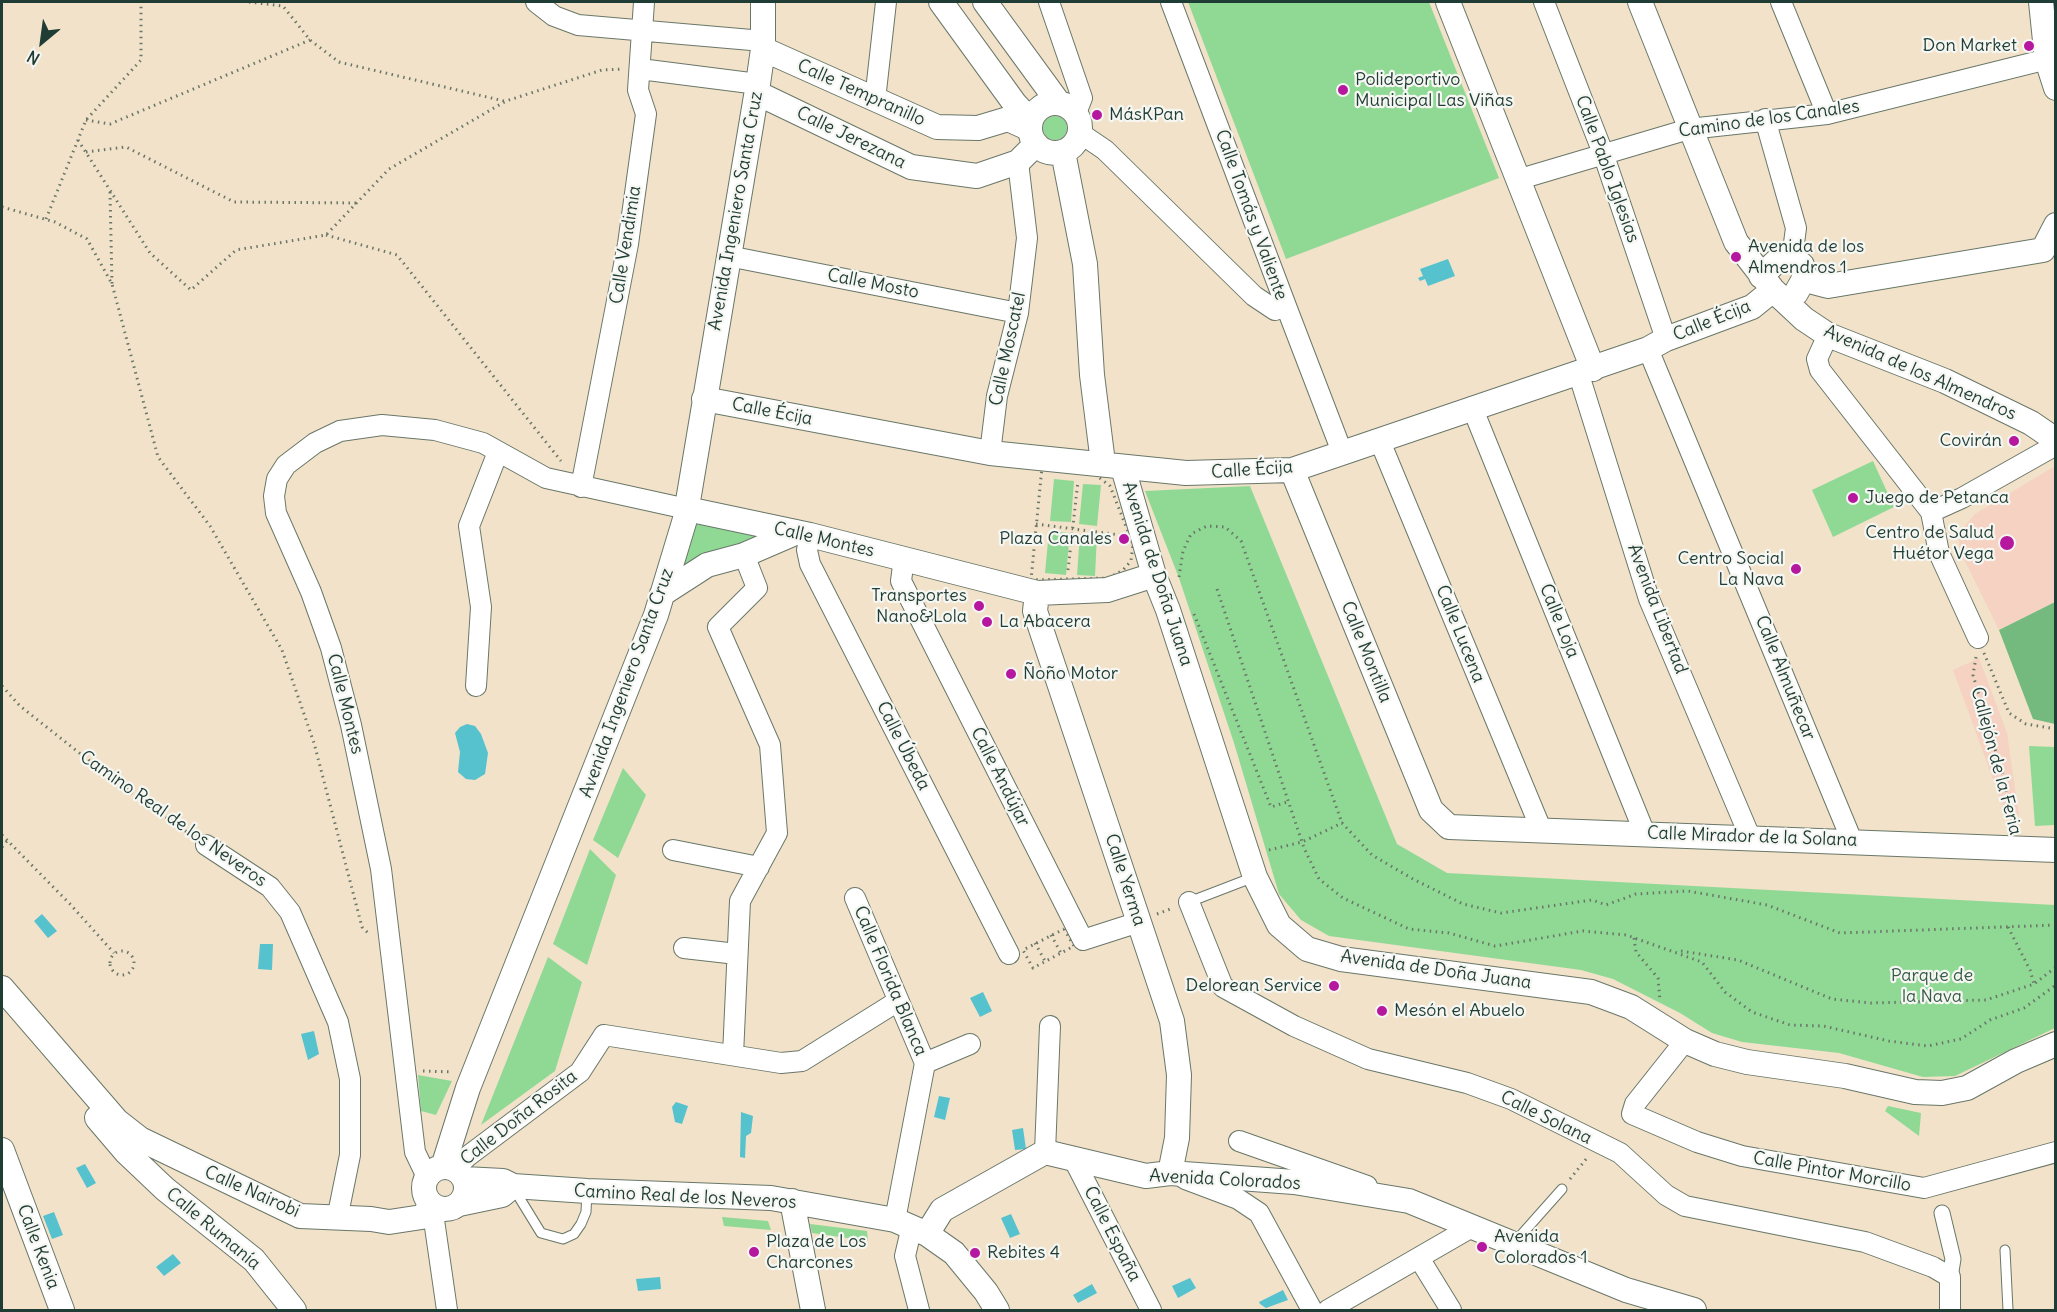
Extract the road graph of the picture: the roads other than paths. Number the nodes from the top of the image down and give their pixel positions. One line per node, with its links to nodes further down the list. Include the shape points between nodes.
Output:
1 (536, 2): 14 (street, Calle Tempranillo, via 578,25)
2 (644, 2): 14 (street, Calle Vendimia)
3 (763, 2): 15 (street, Avenida Ingeniero Santa Cruz)
4 (886, 2): 20 (street)
5 (941, 2): 25 (street)
6 (985, 2): 22 (street)
7 (1049, 2): 22 (street, via 1082,98)
8 (1172, 2): 36 (street, Calle Tomás y Valiente)
9 (1448, 2): 29 (street, Avenida Libertad)
10 (1544, 2): 27 (street, Calle Pablo Iglesias)
11 (1640, 2): 24 (street, Avenida de los Almendros)
12 (1781, 2): 21 (street)
13 (2046, 5): 16 (street)
14 (644, 30): 15 (street, Calle Tempranillo); 17 (street, Calle Vendimia)
15 (763, 45): 18 (street, Avenida Ingeniero Santa Cruz); 20 (street, Calle Tempranillo)
16 (2051, 59): 19 (street); 21 (street, Camino de los Canales)
17 (640, 69): 18 (street, Calle Jerezana); 51 (street, Calle Vendimia, via 638,90 646,114 629,232)
18 (758, 88): 28 (street, Calle Jerezana, via 912,167 977,176); 32 (street, Avenida Ingeniero Santa Cruz)
19 (2055, 88)
20 (874, 100): 25 (street, Calle Tempranillo, via 937,127 978,128 1008,119)
21 (1827, 114): 23 (street, Camino de los Canales)
22 (1071, 116): 25 (street, via 1044,105); 26 (street, via 1071,148); 36 (street, Calle Tomás y Valiente, via 1254,296 1275,310)
23 (1765, 118): 24 (street, Camino de los Canales); 33 (street, via 1796,228)
24 (1689, 129): 27 (street, Camino de los Canales); 35 (street, Avenida de los Almendros, via 1736,242)
25 (1032, 131): 26 (street, via 1048,152); 28 (street)
26 (1063, 152): 49 (street, Avenida de Doña Juana, via 1085,264 1092,375)
27 (1603, 153): 29 (street, Camino de los Canales); 39 (street, Calle Pablo Iglesias)
28 (1018, 162): 37 (street, Calle Moscatel, via 1027,238)
29 (1520, 179): 40 (street, Avenida Libertad)
30 (2055, 225): 31 (street)
31 (2049, 249): 34 (street, via 1828,286)
32 (728, 256): 37 (street, Calle Mosto); 41 (street, Avenida Ingeniero Santa Cruz)
33 (1792, 258): 34 (street, via 1802,265); 35 (street, via 1778,260)
34 (1805, 280): 35 (street)
35 (1774, 290): 38 (street, Avenida de los Almendros); 39 (street, Calle Écija, via 1752,307)
36 (1286, 306): 47 (street)
37 (1018, 313): 48 (street, Calle Moscatel, via 997,396)
38 (1828, 335): 44 (street, Avenida de los Almendros, via 1945,381 2031,423); 53 (street, via 1817,359 1820,370)
39 (1657, 344): 40 (street, Calle Écija); 66 (street, Calle Almuñecar)
40 (1586, 372): 42 (street, Calle Écija); 65 (street, Avenida Libertad, via 1649,599)
41 (704, 399): 48 (street, Calle Écija); 52 (street, Avenida Ingeniero Santa Cruz)
42 (1472, 407): 43 (street, Calle Écija); 64 (street, Calle Loja)
43 (1379, 439): 47 (street, Calle Écija); 63 (street, Calle Lucena)
44 (2055, 440)
45 (2055, 446): 53 (street)
46 (498, 452): 51 (street, Calle Montes, via 546,478); 61 (street, via 469,526 481,607); 95 (street, Calle Montes, via 483,443 435,430 382,425 340,431 315,442 286,465 274,496 276,513 331,648 351,725 381,869 415,1152)
47 (1342, 452): 50 (street, Calle Écija)
48 (990, 453): 49 (street, Calle Écija)
49 (1113, 465): 50 (street, Calle Écija, via 1186,473); 57 (street, Avenida de Doña Juana)
50 (1292, 470): 62 (street, Calle Montilla, via 1431,810)
51 (574, 485): 52 (street, Calle Montes)
52 (687, 509): 54 (street, Calle Montes); 59 (street, Avenida Ingeniero Santa Cruz)
53 (1931, 512): 60 (street, via 1939,553)
54 (802, 534): 55 (street); 56 (street, Calle Montes); 77 (street, Calle Úbeda, via 810,564)
55 (744, 555): 59 (street, via 707,565); 71 (street, via 757,588 718,627 770,746 777,833)
56 (904, 558): 58 (street, Calle Montes); 74 (street, Calle Andújar, via 901,580 1083,940)
57 (1154, 575): 58 (street, Calle Montes, via 1107,590); 70 (street, Avenida de Doña Juana)
58 (1037, 593): 74 (street, Calle Yerma, via 1035,610)
59 (662, 594): 95 (street, Avenida Ingeniero Santa Cruz, via 468,1088)
60 (1978, 638)
61 (476, 686)
62 (1449, 827): 63 (street, Calle Mirador de la Solana)
63 (1541, 829): 64 (street, Calle Mirador de la Solana)
64 (1645, 834): 65 (street, Calle Mirador de la Solana)
65 (1750, 837): 66 (street, Calle Mirador de la Solana)
66 (1852, 841): 69 (street, Calle Mirador de la Solana)
67 (206, 845): 101 (street, Camino Real de los Neveros, via 270,886 290,912 338,1022 350,1079 350,1155)
68 (673, 850): 71 (street)
69 (2055, 850)
70 (1252, 866): 73 (lane); 82 (street, Avenida de Doña Juana, via 1279,925 1307,949 1341,959 1591,992 1653,1019)
71 (759, 867): 76 (street, via 740,901)
72 (855, 898): 79 (street, Calle Florida Blanca)
73 (1188, 902): 107 (street, Calle Solana, via 1223,987 1294,1026 1368,1059 1489,1090 1603,1137 1666,1195 1685,1206 1864,1242 1933,1267)
74 (1139, 922): 93 (street, Calle Yerma, via 1176,1042 1177,1138)
75 (684, 948): 76 (street)
76 (737, 954): 85 (street)
77 (1009, 954)
78 (2, 988): 88 (street, Calle Nairobi, via 117,1121)
79 (898, 1001): 85 (street, via 802,1061 781,1063); 86 (street, Calle Florida Blanca)
80 (2, 1007): 88 (street, Calle Nairobi)
81 (1050, 1026): 90 (street)
82 (1685, 1041): 84 (street, Avenida de Doña Juana, via 1747,1062 1845,1076 1928,1094 1967,1088); 91 (street, Calle Pintor Morcillo, via 1635,1104 1632,1114 1742,1156 1924,1188)
83 (970, 1044): 86 (street, Calle Florida Blanca)
84 (2055, 1044)
85 (733, 1054): 95 (street, Calle Doña Rosita, via 604,1035 580,1072 468,1156)
86 (925, 1064): 102 (street, Calle Florida Blanca)
87 (1239, 1142): 99 (street, Avenida Colorados)
88 (133, 1146): 101 (street, Calle Nairobi, via 300,1216); 109 (street, Calle Rumanía, via 165,1189 254,1260)
89 (2, 1150): 108 (street, Calle Kenia)
90 (1045, 1152): 92 (street, Avenida Colorados); 102 (street)
91 (2055, 1152)
92 (1073, 1158): 93 (street, Avenida Colorados, via 1146,1176); 114 (street, Calle España)
93 (1170, 1173): 99 (street, Avenida Colorados, via 1294,1182); 115 (street, via 1238,1199 1258,1213)
94 (513, 1186): 95 (street, Camino Real de los Neveros, via 502,1195); 97 (street, Camino Real de los Neveros); 97 (lane, via 541,1233 562,1239 574,1234 581,1224)
95 (443, 1187): 101 (street, Calle Nairobi, via 371,1219); 110 (street, via 434,1221)
96 (1562, 1190): 104 (lane)
97 (587, 1191): 98 (street, Camino Real de los Neveros)
98 (792, 1201): 102 (street, Camino Real de los Neveros); 111 (street)
99 (1409, 1202): 103 (street, Avenida Colorados)
100 (1942, 1214): 107 (street, via 1953,1259)
101 (337, 1219)
102 (911, 1227): 112 (street, Calle Florida Blanca, via 904,1256); 113 (street, Camino Real de los Neveros, via 954,1253)
103 (1470, 1228): 104 (street, Avenida Colorados); 106 (street)
104 (1512, 1245): 118 (street, Avenida Colorados, via 1626,1290)
105 (2005, 1250): 120 (lane)
106 (1419, 1258): 116 (street); 117 (street)
107 (1950, 1278): 119 (street)
108 (62, 1311)
109 (294, 1311)
110 (447, 1311)
111 (813, 1311)
112 (918, 1311)
113 (997, 1311)
114 (1151, 1311)
115 (1312, 1311)
116 (1328, 1311)
117 (1451, 1311)
118 (1694, 1311)
119 (1950, 1311)
120 (2008, 1311)

